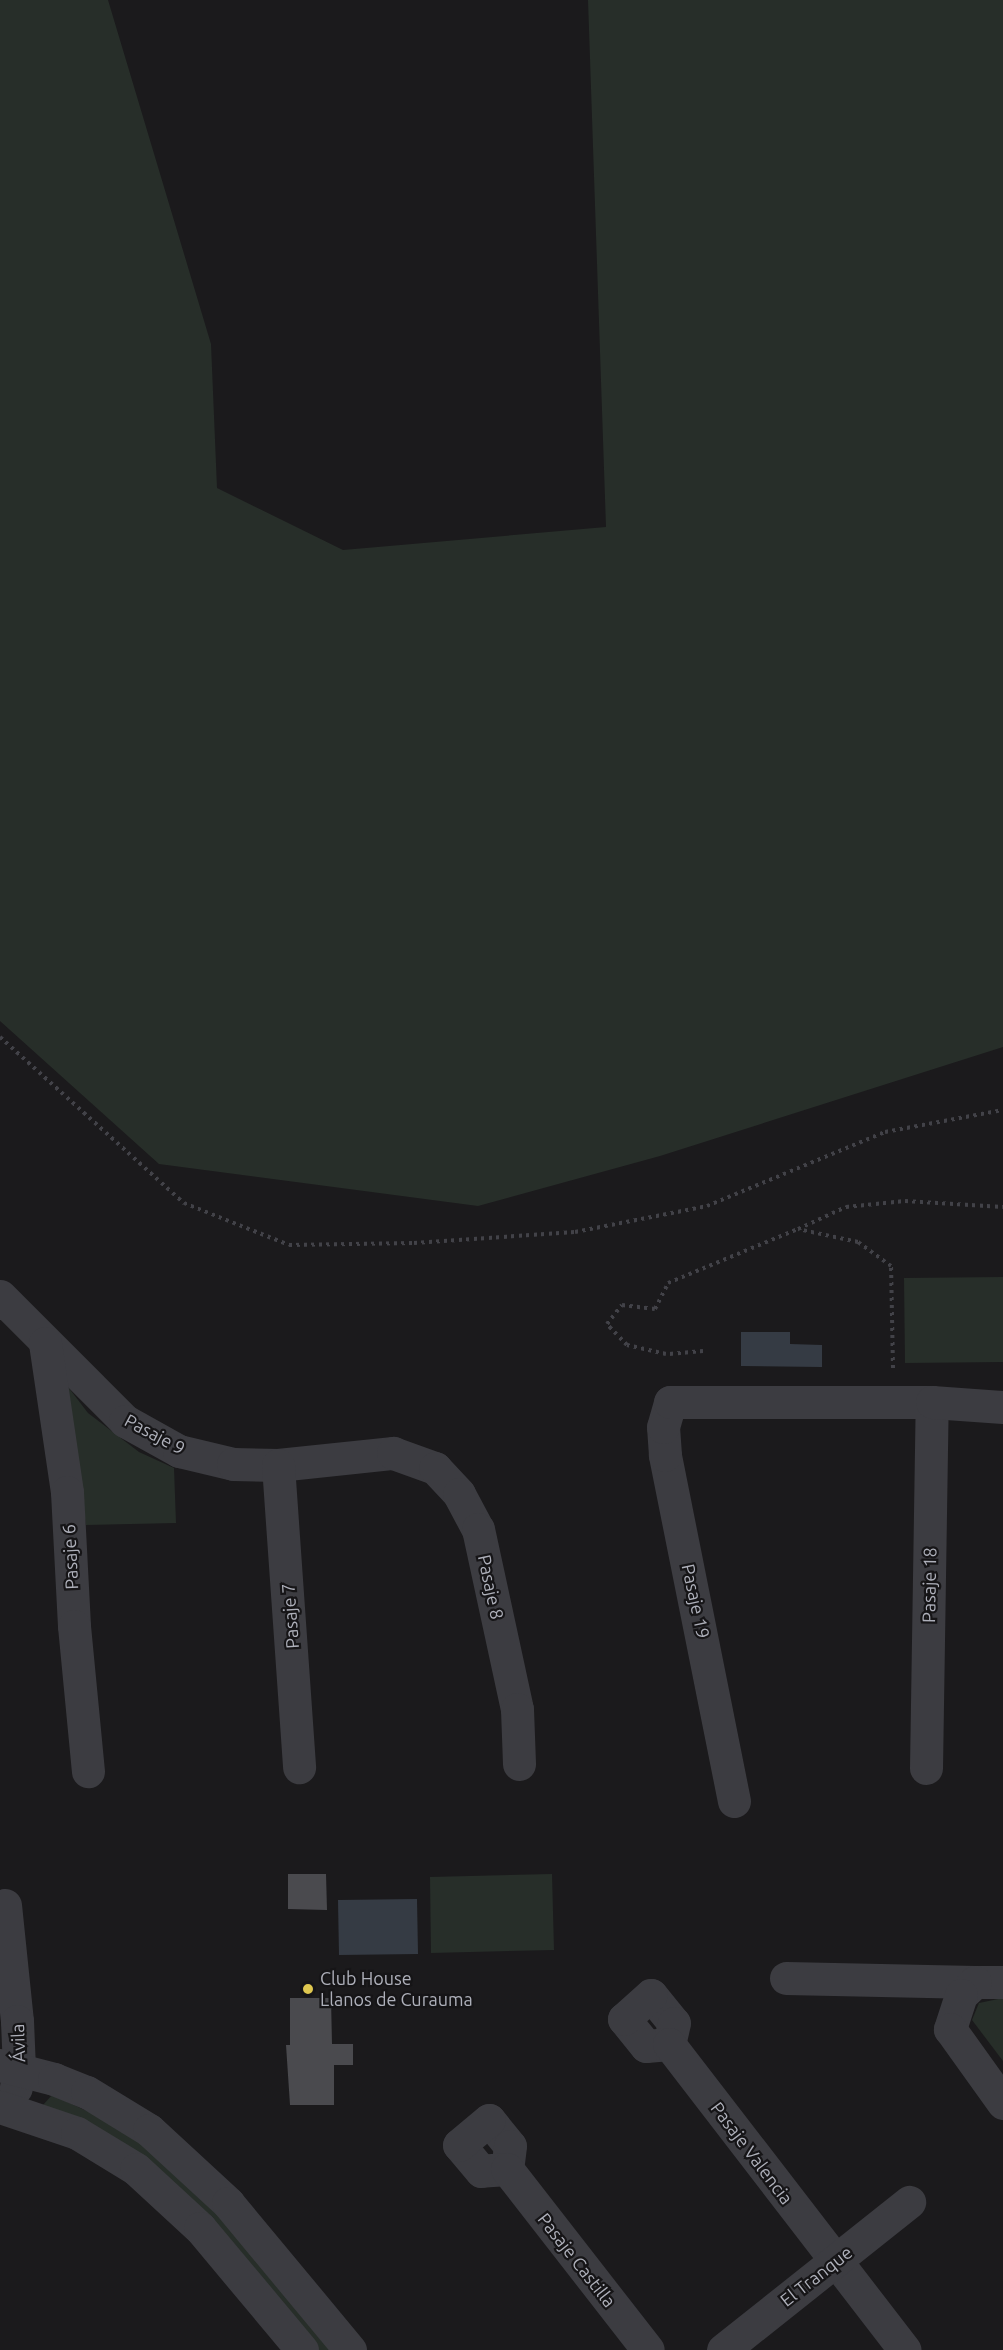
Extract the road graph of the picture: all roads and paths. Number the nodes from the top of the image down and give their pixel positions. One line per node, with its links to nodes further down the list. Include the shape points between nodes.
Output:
1 (0, 1037): 2 (path, via 184,1203 289,1245 414,1243 575,1232 707,1206 885,1132)
2 (1003, 1110)
3 (1003, 1207): 4 (path, via 904,1201 846,1207)
4 (798, 1229): 7 (path, via 668,1283 655,1309 622,1305 607,1324 627,1345 666,1354); 8 (path, via 858,1242 891,1266)
5 (0, 1296): 6 (street, Pasaje 9)
6 (45, 1343): 12 (street, Pasaje 9, via 125,1421 179,1451 233,1464); 16 (street, Pasaje 6, via 67,1492 74,1626)
7 (703, 1352)
8 (894, 1402): 9 (street); 17 (street, Pasaje 19, via 670,1402 663,1427 664,1455)
9 (932, 1402): 10 (street); 15 (street, Pasaje 18)
10 (1003, 1407)
11 (393, 1453): 12 (street, Pasaje 9); 13 (street, Pasaje 8, via 435,1468 459,1494 478,1530 517,1709)
12 (278, 1465): 14 (street, Pasaje 7)
13 (519, 1764)
14 (299, 1767)
15 (926, 1768)
16 (88, 1772)
17 (734, 1801)
18 (5, 1905): 22 (street, Ávila)
19 (786, 1978): 20 (street)
20 (989, 1982): 23 (street, via 961,1995 950,2029)
21 (669, 2044): 27 (street, Pasaje Valencia)
22 (10, 2066): 24 (street, Ávila); 29 (street, via 76,2088 119,2109 176,2153 228,2203)
23 (1003, 2103)
24 (6, 2108): 28 (street, via 77,2133 136,2169 200,2228)
25 (507, 2169): 30 (street, Pasaje Castilla)
26 (909, 2202): 27 (street, El Tranque)
27 (835, 2262): 31 (street, El Tranque); 32 (street, Pasaje Valencia)
28 (302, 2350)
29 (350, 2350)
30 (648, 2350)
31 (723, 2350)
32 (905, 2350)

